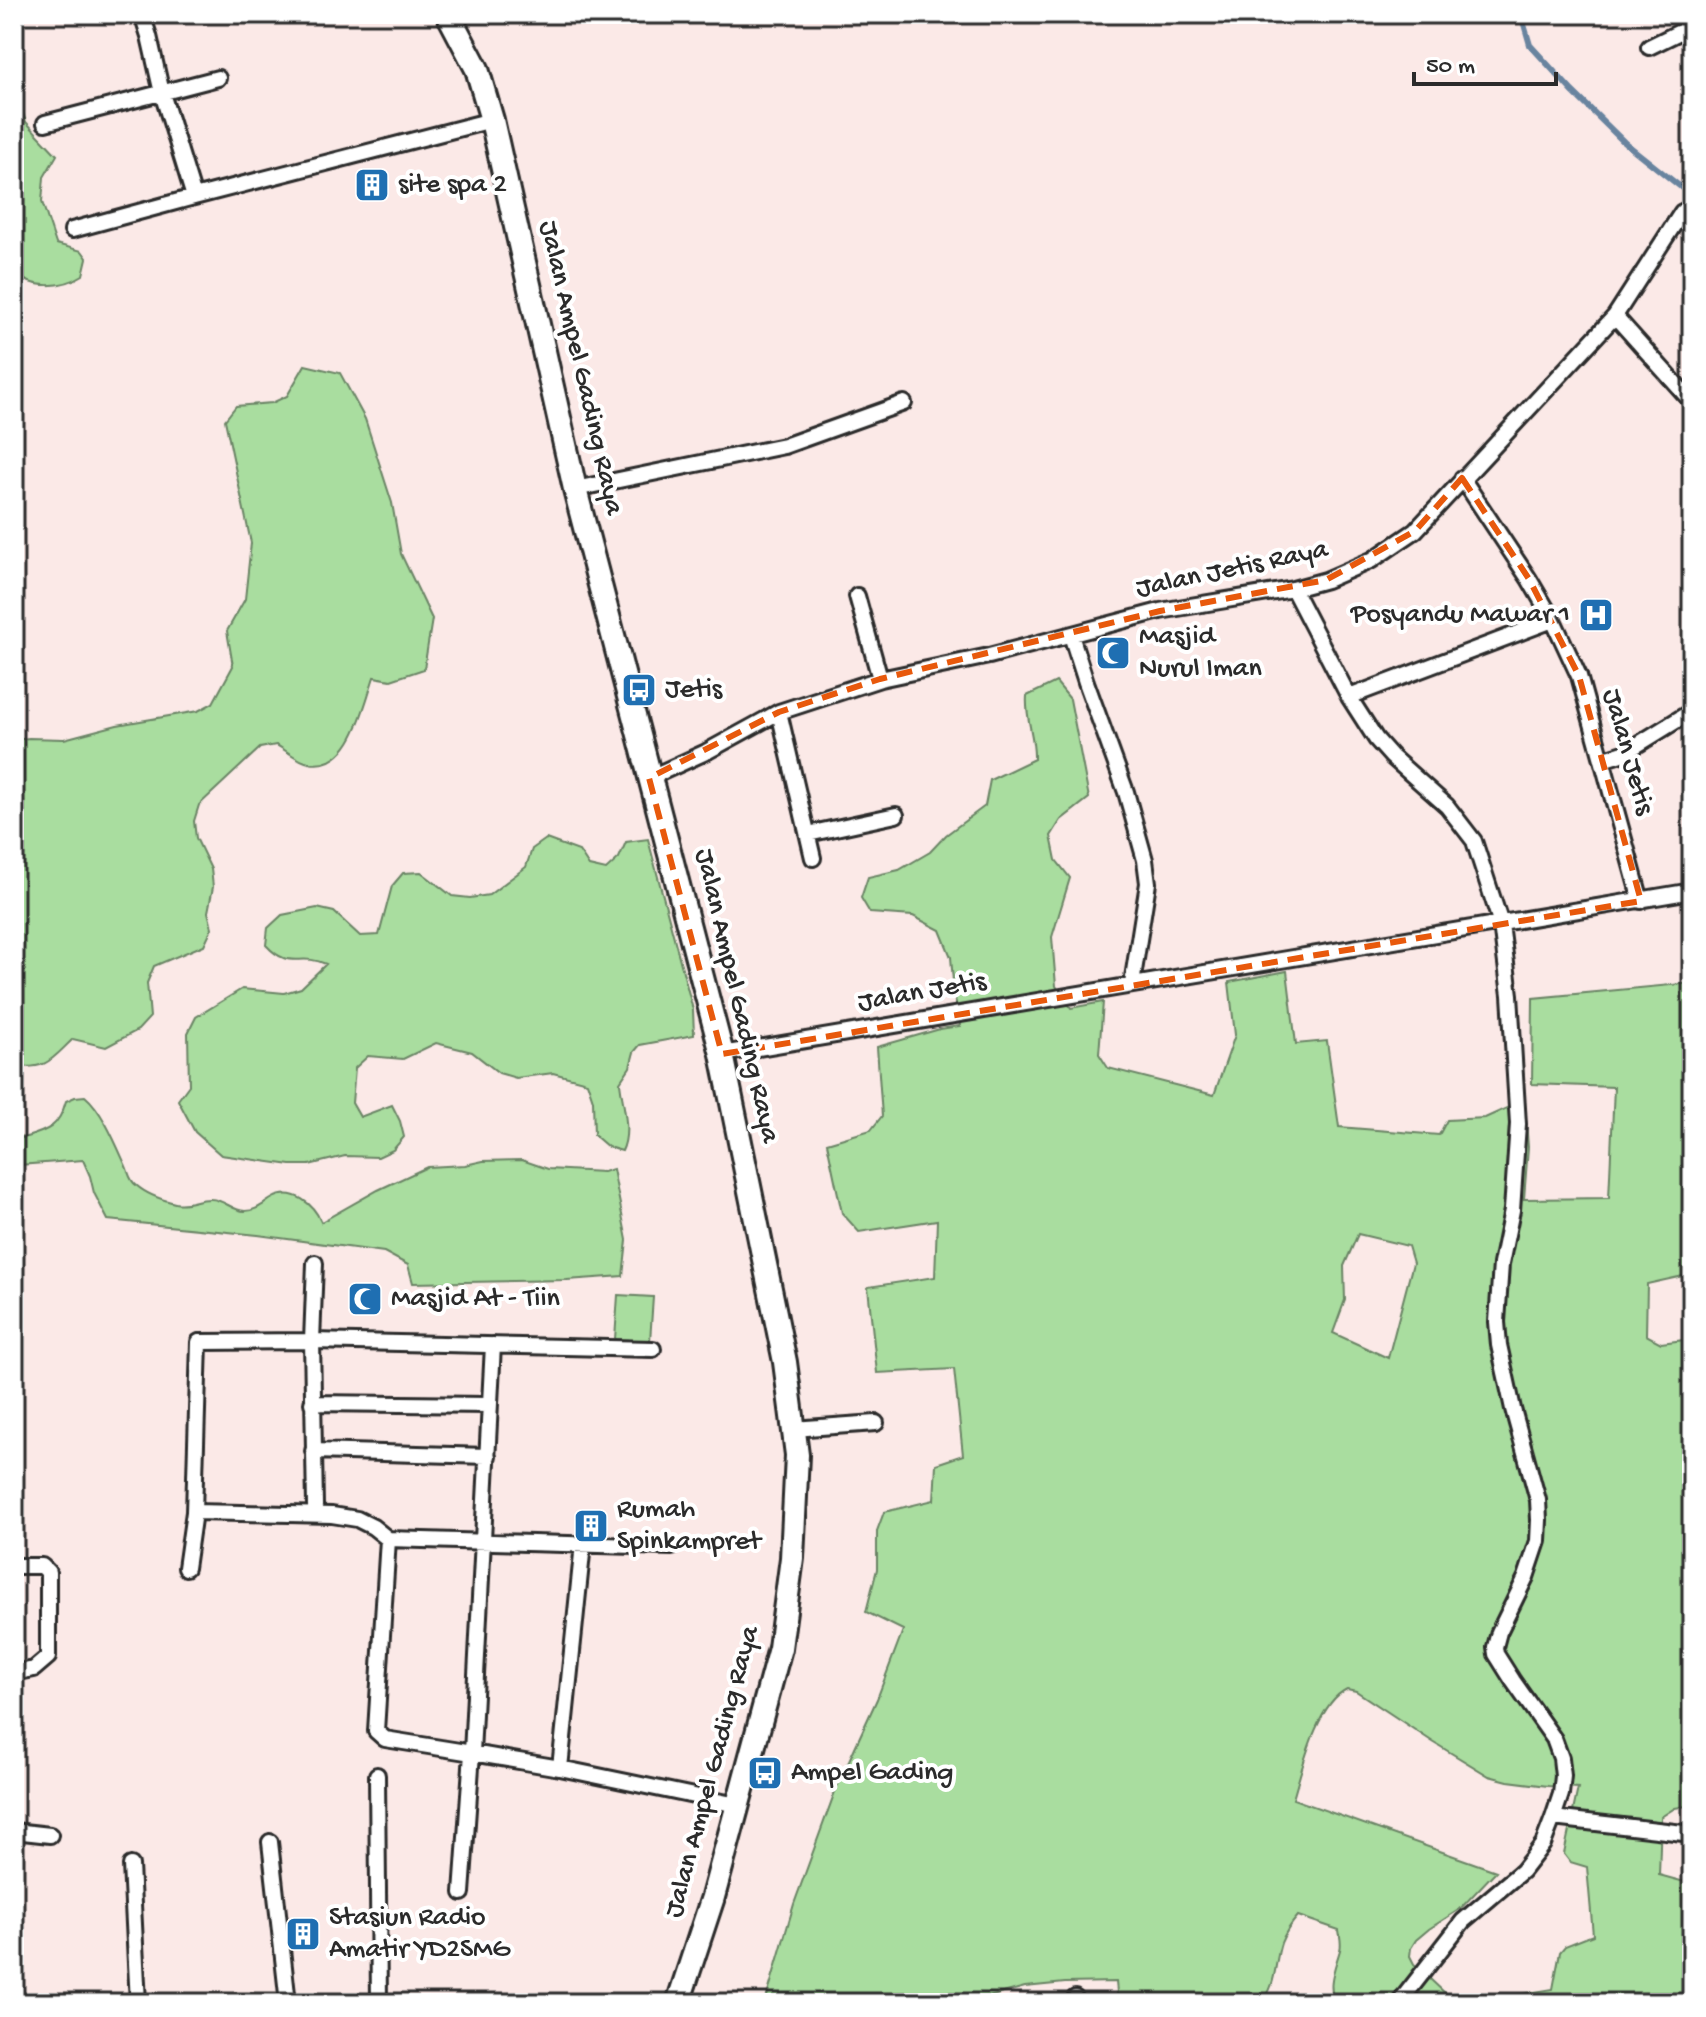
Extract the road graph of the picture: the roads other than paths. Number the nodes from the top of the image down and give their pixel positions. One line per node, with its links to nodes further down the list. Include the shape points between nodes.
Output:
1 (142, 14): 6 (street)
2 (448, 14): 7 (main road, Jalan Ampel Gading Raya, via 477,69)
3 (1692, 26): 4 (street)
4 (1649, 47)
5 (218, 78): 6 (street)
6 (162, 93): 8 (street); 9 (street)
7 (492, 120): 9 (street); 16 (main road, Jalan Ampel Gading Raya)
8 (45, 123)
9 (194, 197): 11 (street)
10 (1687, 210): 12 (street, Jalan Jetis Raya)
11 (72, 230)
12 (1615, 316): 13 (street); 15 (street, Jalan Jetis Raya)
13 (1692, 402)
14 (904, 403): 16 (street, via 784,446)
15 (1462, 478): 17 (street, Jalan Jetis Raya, via 1415,531 1372,560); 19 (street, Jalan Jetis)
16 (575, 489): 26 (main road, Jalan Ampel Gading Raya)
17 (1293, 589): 20 (street, Jalan Jetis Raya, via 1160,611); 22 (street)
18 (857, 596): 21 (street)
19 (1553, 620): 22 (street); 25 (street, Jalan Jetis, via 1579,676)
20 (1071, 635): 21 (street, Jalan Jetis Raya); 33 (street, via 1145,860 1148,883)
21 (880, 679): 24 (street, Jalan Jetis Raya)
22 (1349, 697): 32 (street, via 1376,739 1447,806 1474,841)
23 (1692, 711): 25 (street, via 1624,753)
24 (779, 712): 26 (street, Jalan Jetis Raya); 28 (street)
25 (1602, 760): 31 (street, Jalan Jetis)
26 (649, 778): 34 (main road, Jalan Ampel Gading Raya)
27 (896, 815): 28 (street)
28 (808, 834): 29 (street)
29 (813, 858)
30 (1692, 891): 31 (street, Jalan Jetis)
31 (1641, 901): 32 (street, Jalan Jetis)
32 (1501, 924): 33 (street, Jalan Jetis); 58 (street, via 1518,1124 1497,1322 1539,1520 1526,1577 1495,1647 1561,1758 1561,1794)
33 (1132, 984): 34 (street, Jalan Jetis)
34 (722, 1054): 42 (main road, Jalan Ampel Gading Raya, via 785,1362)
35 (315, 1263): 36 (street)
36 (312, 1341): 37 (street); 39 (street); 46 (street, via 199,1342)
37 (493, 1345): 38 (street); 40 (street)
38 (653, 1349)
39 (312, 1403): 40 (street); 43 (street)
40 (489, 1405): 44 (street)
41 (876, 1423): 42 (street)
42 (793, 1429): 57 (main road, Jalan Ampel Gading Raya, via 797,1455 792,1558 780,1648)
43 (313, 1451): 44 (street); 45 (street)
44 (488, 1456): 48 (street)
45 (315, 1506)
46 (194, 1512): 47 (street, via 332,1515 357,1519); 52 (street)
47 (388, 1539): 48 (street); 54 (street, via 376,1731 385,1739)
48 (482, 1542): 49 (street); 54 (street)
49 (583, 1544): 50 (street); 55 (street)
50 (672, 1547)
51 (14, 1566): 53 (street, via 42,1566 48,1572 48,1657 34,1669)
52 (186, 1568)
53 (14, 1673)
54 (472, 1753): 55 (street); 64 (street)
55 (560, 1768): 57 (street)
56 (377, 1775): 68 (street)
57 (737, 1805): 69 (main road, Jalan Ampel Gading Raya)
58 (1553, 1818): 60 (street); 70 (street, via 1543,1844 1522,1871 1463,1921)
59 (14, 1831): 61 (street)
60 (1692, 1834)
61 (50, 1835)
62 (270, 1842): 66 (street)
63 (131, 1865): 65 (street)
64 (462, 1893)
65 (138, 2003)
66 (288, 2003)
67 (372, 2003): 68 (street)
68 (379, 2003)
69 (678, 2003)
70 (1399, 2003)

